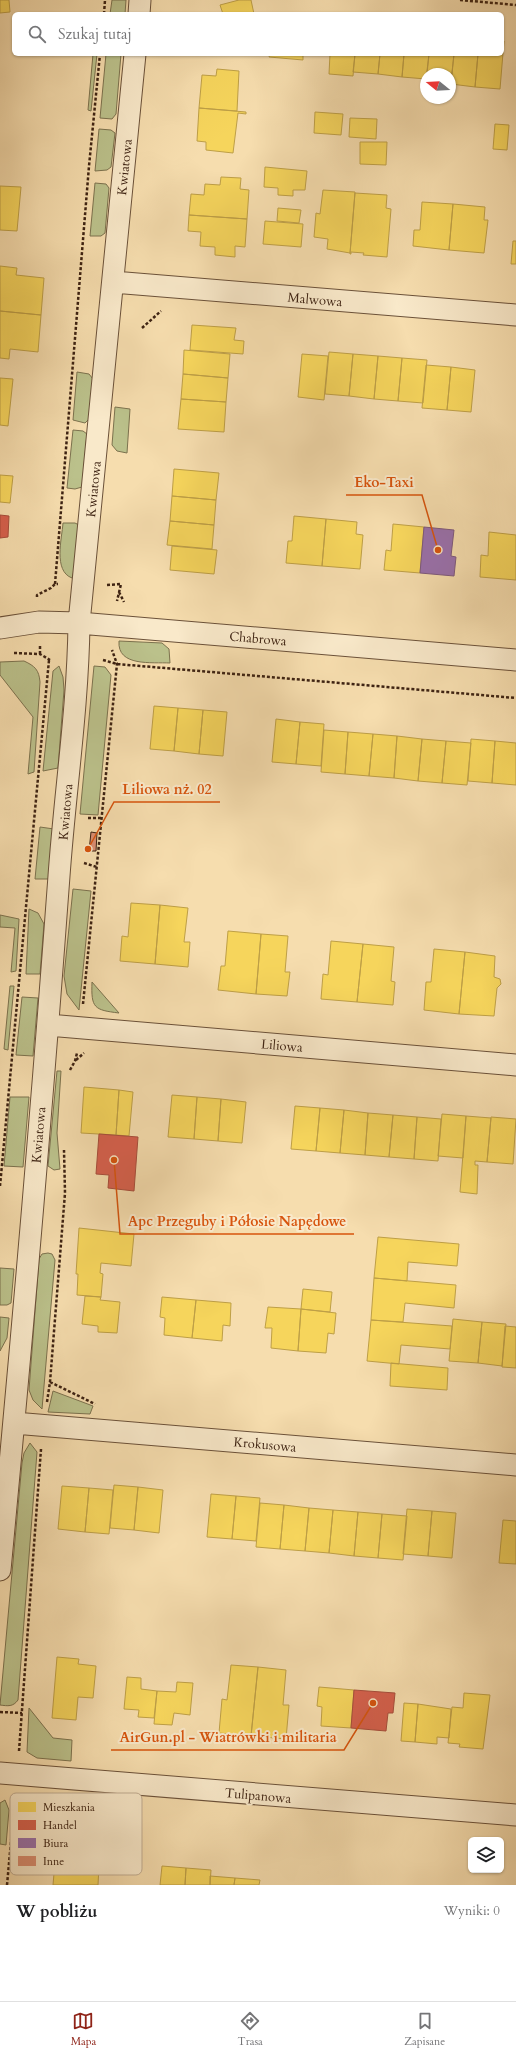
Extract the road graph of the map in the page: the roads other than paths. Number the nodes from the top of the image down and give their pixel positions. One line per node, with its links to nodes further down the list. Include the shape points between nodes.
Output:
1 (140, 0): 2 (street)
2 (139, 12)
3 (135, 56): 4 (street, Kwiatowa)
4 (113, 282): 5 (street, Malwowa); 6 (street, Kwiatowa)
5 (516, 315)
6 (79, 623): 7 (street, Chabrowa, via 39,622); 8 (street, Chabrowa); 9 (street, Kwiatowa)
7 (0, 628)
8 (516, 660)
9 (48, 1026): 10 (street, Liliowa); 11 (street, Kwiatowa)
10 (516, 1065)
11 (8, 1371): 12 (street, Kwiatowa)
12 (14, 1423): 13 (street, Krokusowa); 14 (street, Kwiatowa)
13 (516, 1465)
14 (0, 1570)
15 (9, 1774): 16 (street, Tulipanowa)
16 (516, 1816)

